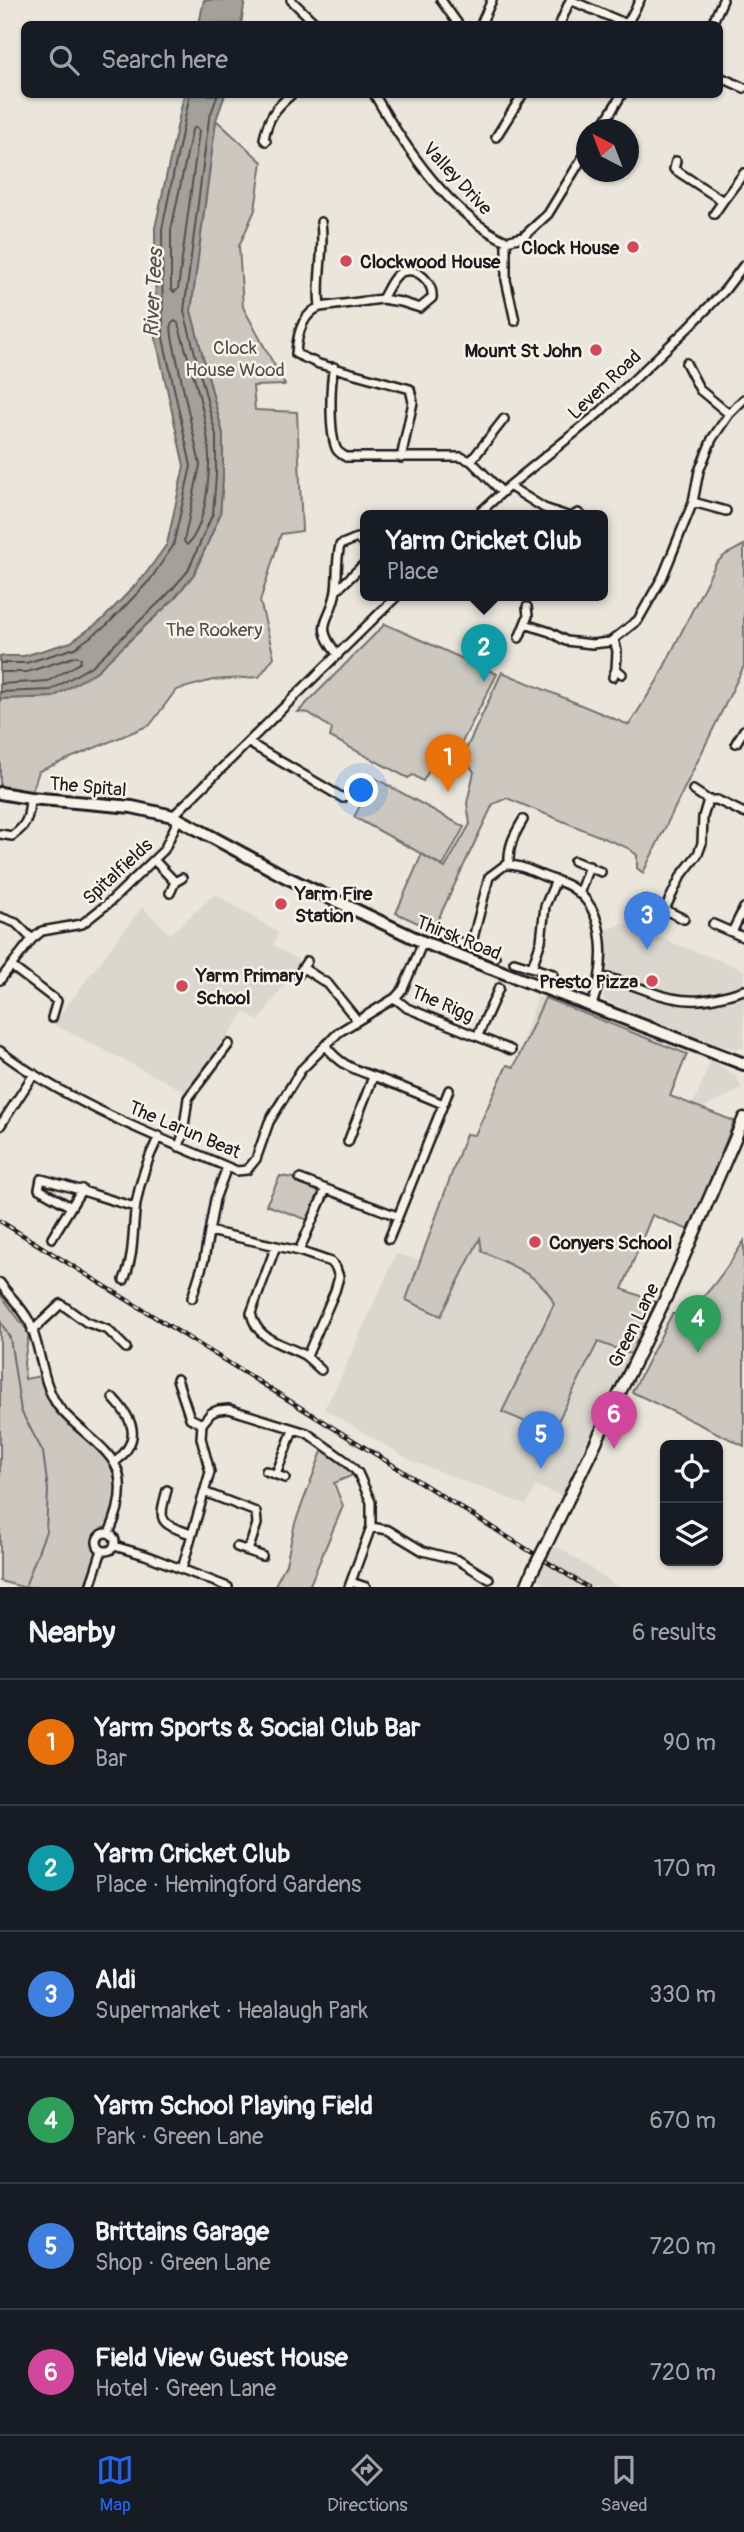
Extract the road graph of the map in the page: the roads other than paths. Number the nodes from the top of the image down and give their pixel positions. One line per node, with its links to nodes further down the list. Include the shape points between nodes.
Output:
1 (291, 0): 8 (street)
2 (441, 0): 9 (street)
3 (492, 0): 10 (street)
4 (570, 0): 11 (street); 12 (street)
5 (640, 0): 13 (street)
6 (721, 4): 7 (street); 14 (street)
7 (729, 13)
8 (313, 21)
9 (456, 21)
10 (482, 21)
11 (561, 21)
12 (620, 21)
13 (629, 21)
14 (713, 21)
15 (723, 79): 16 (street)
16 (744, 88)
17 (287, 98): 23 (street, via 272,111)
18 (376, 98): 30 (street, Valley Drive, via 439,186 481,227)
19 (521, 98): 22 (street, via 508,128)
20 (620, 98): 21 (street)
21 (607, 119)
22 (496, 137)
23 (267, 140)
24 (677, 161): 27 (street, via 674,169)
25 (576, 168): 30 (street, via 548,214 523,237)
26 (744, 173): 27 (street)
27 (723, 201): 28 (street)
28 (714, 214)
29 (319, 224): 33 (street, via 323,237 317,280)
30 (506, 241): 34 (street, via 506,279)
31 (744, 265): 42 (street, Leven Road, via 690,326 599,413)
32 (382, 299): 32 (street, via 420,308 433,293 421,276 402,272); 33 (street)
33 (320, 307): 36 (street, via 305,319 296,354)
34 (517, 317)
35 (690, 366): 38 (street, via 700,390)
36 (334, 367): 40 (street, via 410,389 413,402); 40 (street, via 330,391 337,450 346,457)
37 (744, 399): 38 (street)
38 (729, 414): 44 (street, via 712,439)
39 (505, 418): 41 (street)
40 (401, 458): 41 (street, via 461,457)
41 (471, 461): 43 (street)
42 (509, 486): 43 (street, Leven Road); 47 (street)
43 (502, 492): 46 (street, Leven Road)
44 (693, 502): 45 (street); 57 (street, via 653,595 638,620)
45 (715, 508): 48 (street); 49 (street)
46 (482, 510)
47 (550, 510)
48 (726, 511)
49 (715, 518)
50 (360, 541): 52 (street, via 356,538 340,545)
51 (360, 568): 52 (street)
52 (336, 591): 58 (street, via 325,623 325,639)
53 (392, 601): 58 (street)
54 (527, 607): 55 (street)
55 (525, 624): 56 (street); 57 (street, via 566,641 592,644)
56 (519, 638)
57 (614, 640): 59 (street)
58 (338, 655): 61 (street)
59 (617, 673)
60 (744, 730): 62 (street)
61 (249, 743): 66 (street); 69 (street)
62 (736, 743)
63 (693, 790): 67 (street)
64 (0, 793): 65 (main road, The Spital)
65 (30, 798): 69 (main road, The Spital, via 132,807); 72 (street, via 26,825 12,836)
66 (343, 798)
67 (708, 800): 68 (street); 84 (street, via 698,854)
68 (744, 813)
69 (176, 817): 74 (street, Spitalfields, via 164,850); 92 (main road, Thirsk Road, via 286,877)
70 (523, 820): 73 (street)
71 (502, 833): 73 (street)
72 (0, 834)
73 (512, 839): 76 (street)
74 (154, 860): 80 (street, via 178,880); 91 (street, Spitalfields, via 82,924 42,931)
75 (574, 861): 77 (street)
76 (509, 864): 79 (street); 93 (street, via 489,877)
77 (589, 866): 78 (street); 81 (street)
78 (601, 872)
79 (556, 880): 81 (street); 97 (street, via 545,906)
80 (170, 893)
81 (579, 894): 100 (street, via 599,929)
82 (644, 900): 84 (street)
83 (744, 908): 89 (street)
84 (665, 909): 86 (street)
85 (0, 917): 91 (street, via 16,923)
86 (684, 919)
87 (713, 924): 89 (street)
88 (433, 931): 93 (street)
89 (732, 932): 90 (street)
90 (743, 937)
91 (32, 939): 96 (street)
92 (423, 942): 105 (street); 107 (main road, Thirsk Road)
93 (471, 946): 94 (street)
94 (495, 957)
95 (514, 962): 97 (street)
96 (10, 966): 101 (street); 108 (street, via 57,1001)
97 (532, 967): 99 (street)
98 (303, 968): 109 (street, via 328,984)
99 (553, 974)
100 (601, 977): 103 (street, via 683,1001 713,1000); 107 (street)
101 (0, 980)
102 (499, 988): 106 (street, The Rigg)
103 (744, 990)
104 (483, 993): 106 (street, The Rigg)
105 (395, 998): 109 (street, The Larun Beat); 110 (street, The Rigg, via 407,1008)
106 (494, 998): 110 (street, The Rigg)
107 (592, 1005): 115 (main road, Thirsk Road)
108 (52, 1018)
109 (357, 1020): 111 (street, The Larun Beat)
110 (478, 1035): 113 (street, The Rigg)
111 (325, 1045): 117 (street, via 352,1070); 125 (street, The Larun Beat, via 284,1095 251,1166 237,1171)
112 (227, 1050): 124 (street, via 188,1098 190,1113)
113 (510, 1050)
114 (0, 1051): 116 (street, The Larun Beat)
115 (744, 1064)
116 (34, 1074): 121 (street); 122 (street, The Larun Beat)
117 (373, 1077): 119 (street); 123 (street)
118 (449, 1090): 119 (street)
119 (443, 1104): 131 (street)
120 (744, 1118): 168 (main road, Green Lane, bridge, via 669,1290)
121 (0, 1126)
122 (159, 1136): 124 (street, The Larun Beat); 130 (street, via 140,1181)
123 (348, 1142)
124 (179, 1147): 125 (street, The Larun Beat)
125 (227, 1167): 132 (street)
126 (300, 1179): 128 (street)
127 (82, 1189): 129 (street); 129 (street, via 41,1179 39,1189); 130 (street)
128 (326, 1189): 131 (street); 136 (street)
129 (71, 1207): 133 (street)
130 (135, 1207): 137 (street, via 131,1264)
131 (397, 1216): 134 (street)
132 (209, 1231): 135 (street); 139 (street)
133 (52, 1238)
134 (389, 1239)
135 (276, 1246): 136 (street); 142 (street, via 251,1313 253,1322 256,1330)
136 (299, 1251): 142 (street, via 331,1262 339,1277)
137 (124, 1274)
138 (0, 1283): 140 (street)
139 (192, 1298)
140 (32, 1331): 141 (street, via 61,1304 86,1322 108,1330); 148 (street, via 56,1404)
141 (125, 1348)
142 (307, 1356): 143 (street)
143 (321, 1370)
144 (181, 1382): 146 (street, via 190,1418)
145 (113, 1398): 148 (street, via 133,1434 125,1454)
146 (202, 1424): 147 (street, via 211,1413 229,1409); 153 (street, via 209,1472)
147 (293, 1430): 150 (street); 154 (street, via 307,1433 358,1473 371,1502)
148 (114, 1463): 155 (street, via 120,1495)
149 (267, 1471): 150 (street)
150 (276, 1474): 151 (street)
151 (285, 1478)
152 (167, 1490): 156 (street, via 161,1517 172,1528)
153 (204, 1492): 156 (street); 160 (street, via 256,1512)
154 (371, 1527): 163 (street, via 388,1530 423,1551 458,1560 473,1574); 164 (street)
155 (109, 1533): 157 (street, via 115,1538); 159 (street, via 97,1539)
156 (191, 1534): 162 (street)
157 (114, 1546): 159 (street); 162 (street)
158 (237, 1547): 160 (street)
159 (102, 1550): 165 (street)
160 (248, 1551): 161 (street)
161 (262, 1556)
162 (182, 1569): 166 (street)
163 (489, 1579)
164 (350, 1585): 167 (street)
165 (90, 1587)
166 (228, 1587)
167 (366, 1587)
168 (526, 1587)

